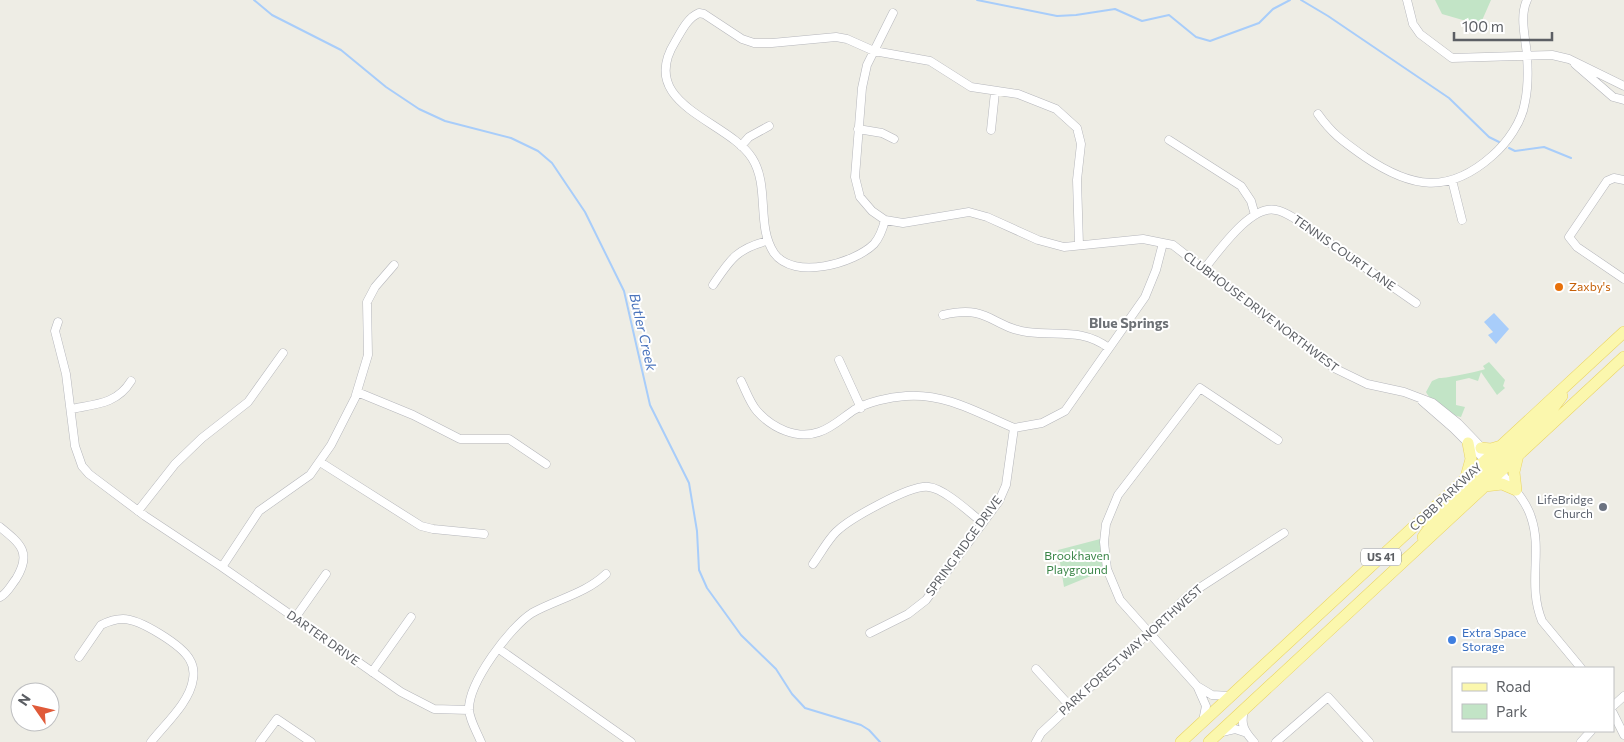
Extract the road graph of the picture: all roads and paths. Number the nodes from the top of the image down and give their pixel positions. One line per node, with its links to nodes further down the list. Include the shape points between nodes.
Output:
1 (1407, 0): 5 (street, via 1413,24 1420,34 1452,58)
2 (1526, 0): 5 (street, via 1523,38)
3 (893, 13): 4 (street)
4 (874, 51): 8 (street, via 930,61 971,87); 12 (street, via 862,88); 16 (street, via 847,38 836,37 754,43 742,39 708,16 695,15 670,50 667,70 671,89 686,107)
5 (1527, 56): 6 (street, via 1552,55); 17 (street, via 1525,103 1505,144 1477,169)
6 (1570, 60): 7 (street); 9 (street, via 1613,97)
7 (1624, 86)
8 (994, 92): 13 (street); 24 (street, via 1018,94 1056,109 1077,128 1081,144 1077,180)
9 (1624, 100)
10 (1318, 114): 17 (street, via 1332,134 1385,170 1410,181)
11 (769, 126): 16 (street, via 752,134)
12 (858, 129): 14 (street, via 882,133); 20 (street, via 854,166 856,188 866,207)
13 (991, 130)
14 (894, 139)
15 (1170, 140): 19 (street, via 1241,186)
16 (741, 146): 22 (street, via 757,168)
17 (1452, 180): 21 (street)
18 (1624, 180): 27 (street, via 1614,178 1607,181 1569,237 1577,247)
19 (1255, 215): 26 (street, TENNIS COURT LANE, via 1240,227); 29 (street, TENNIS COURT LANE, via 1276,209 1294,218)
20 (885, 220): 22 (street, via 876,242 869,248 814,269 796,268 785,263); 24 (street, CLUBHOUSE DRIVE NORTHWEST, via 918,222 969,212 1038,240 1064,247)
21 (1462, 220)
22 (767, 241): 28 (street, via 744,248 734,255)
23 (1163, 243): 24 (street, CLUBHOUSE DRIVE NORTHWEST, via 1143,239); 26 (street, CLUBHOUSE DRIVE NORTHWEST, via 1173,245); 33 (street, via 1144,297)
24 (1079, 245)
25 (394, 265): 40 (street, via 367,302 368,355)
26 (1204, 269): 41 (street, CLUBHOUSE DRIVE NORTHWEST, via 1341,373 1367,384)
27 (1624, 279)
28 (713, 285)
29 (1416, 303)
30 (943, 315): 33 (street, via 969,310 1026,332 1088,336)
31 (58, 322): 43 (street, DARTER DRIVE, via 55,331)
32 (1624, 332): 39 (main road, COBB PARKWAY / US 41)
33 (1108, 348): 44 (street, via 1065,411 1042,423)
34 (282, 353): 54 (street, via 248,402 175,464)
35 (1624, 357): 47 (main road, COBB PARKWAY / US 41)
36 (839, 360): 42 (street)
37 (132, 381): 43 (street, via 112,401)
38 (741, 381): 42 (street, via 757,410 785,431 801,434 818,432)
39 (1567, 385): 48 (main road, COBB PARKWAY / US 41, via 1502,445); 48 (main road, via 1552,411)
40 (357, 392): 49 (street); 50 (street, via 413,415 460,440 509,439)
41 (1419, 398): 46 (street, CLUBHOUSE DRIVE NORTHWEST); 48 (street, CLUBHOUSE DRIVE NORTHWEST, via 1446,412)
42 (861, 408): 44 (street, via 881,400 924,396 962,404)
43 (71, 409): 54 (street, DARTER DRIVE, via 75,446 82,466 99,483)
44 (1014, 428): 55 (street, SPRING RIDGE DRIVE, via 1006,485)
45 (1278, 440): 67 (street, via 1200,388 1118,495 1106,524 1104,560 1120,600)
46 (1468, 442): 48 (street, CLUBHOUSE DRIVE NORTHWEST); 51 (main road, via 1471,459)
47 (1518, 455): 48 (main road, COBB PARKWAY / US 41); 53 (main road, via 1514,472)
48 (1490, 461): 51 (main road, COBB PARKWAY / US 41); 52 (main road, COBB PARKWAY / US 41); 53 (street); 59 (main road, via 1436,519)
49 (320, 462): 58 (street, via 421,526); 61 (street, via 310,475 259,511)
50 (546, 464)
51 (1466, 479): 75 (main road, COBB PARKWAY / US 41)
52 (1485, 486): 53 (main road, via 1502,484); 59 (main road, COBB PARKWAY / US 41)
53 (1516, 490): 71 (street, via 1534,527 1534,590 1538,612)
54 (138, 511): 61 (street, DARTER DRIVE)
55 (983, 523): 60 (street, via 937,489 920,486 903,492 845,525 836,532); 68 (street, SPRING RIDGE DRIVE, via 926,600 908,614)
56 (0, 528): 64 (street, via 22,548 25,560 13,584)
57 (1284, 533): 67 (street, PARK FOREST WAY NORTHWEST, via 1206,582)
58 (484, 534)
59 (1415, 551): 79 (main road, COBB PARKWAY / US 41)
60 (813, 564)
61 (222, 567): 66 (street, DARTER DRIVE)
62 (326, 574): 66 (street)
63 (606, 574): 69 (street, via 594,585 521,621)
64 (0, 597)
65 (411, 617): 73 (street)
66 (295, 618): 73 (street, DARTER DRIVE)
67 (1149, 632): 74 (street); 78 (street, PARK FOREST WAY NORTHWEST)
68 (870, 633)
69 (499, 649): 80 (street, via 477,681); 91 (street)
70 (79, 657): 87 (street, via 101,624 122,619 131,620 182,650 190,660 194,676 192,688)
71 (1580, 667)
72 (1036, 669): 78 (street)
73 (372, 672): 80 (street, DARTER DRIVE, via 434,709)
74 (1197, 686): 75 (street, via 1212,695); 82 (street, via 1206,706)
75 (1231, 696): 82 (main road, COBB PARKWAY / US 41)
76 (1624, 696): 77 (street)
77 (1614, 705)
78 (1070, 706): 92 (street, PARK FOREST WAY NORTHWEST, via 1041,733)
79 (1245, 709): 83 (street); 86 (main road, COBB PARKWAY / US 41)
80 (469, 710): 90 (street)
81 (1614, 715): 85 (street)
82 (1203, 721): 93 (main road, COBB PARKWAY / US 41)
83 (1244, 732): 86 (street, via 1235,730); 94 (street)
84 (1590, 732): 97 (street)
85 (1624, 735)
86 (1213, 738)
87 (151, 742)
88 (260, 742): 89 (street, via 277,719)
89 (311, 742)
90 (481, 742)
91 (632, 742)
92 (1036, 742)
93 (1181, 742)
94 (1254, 742)
95 (1276, 742): 96 (street, via 1328,696)
96 (1369, 742)
97 (1581, 742)

